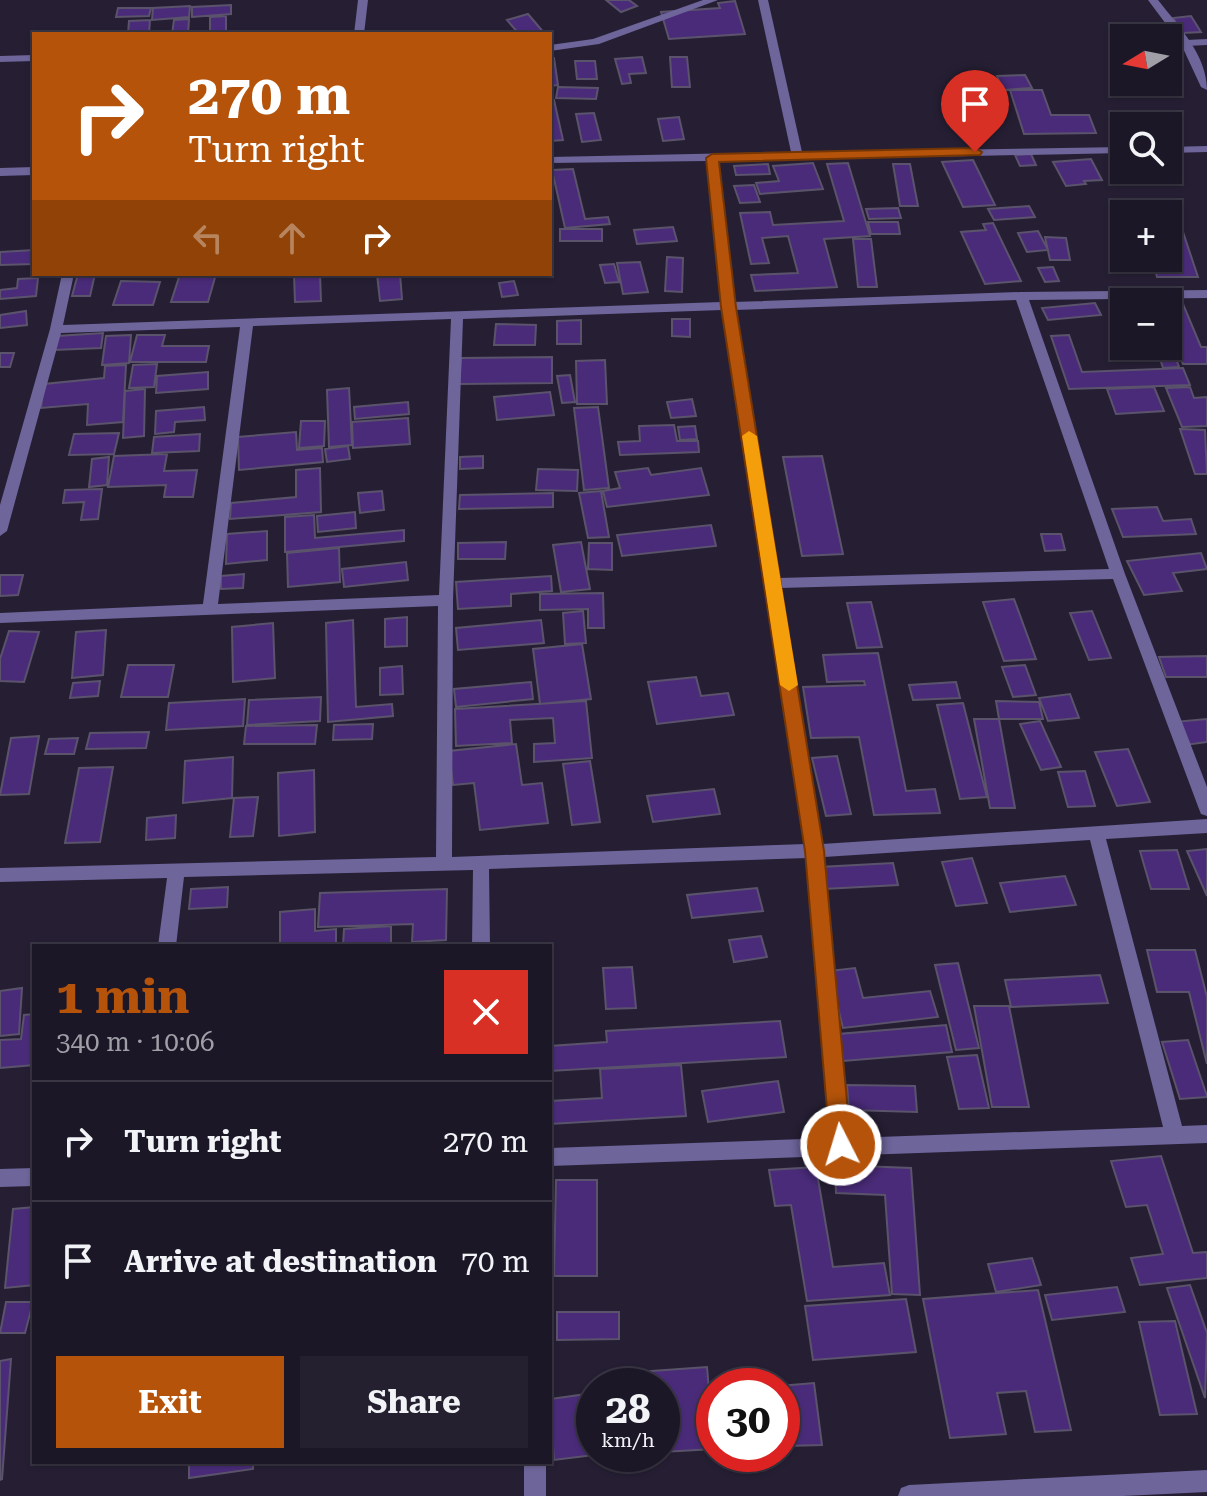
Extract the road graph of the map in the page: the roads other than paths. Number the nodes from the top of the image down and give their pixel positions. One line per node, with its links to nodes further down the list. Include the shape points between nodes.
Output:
1 (363, 0): 5 (street)
2 (713, 0): 8 (street, via 595,42)
3 (763, 0): 15 (street)
4 (1153, 0): 7 (street)
5 (359, 32)
6 (1207, 42): 7 (street)
7 (1186, 43): 11 (street)
8 (552, 48)
9 (32, 58): 10 (street)
10 (0, 59)
11 (1207, 87)
12 (1207, 149): 14 (street)
13 (1110, 150): 15 (street)
14 (1182, 150)
15 (797, 154): 16 (street)
16 (712, 158): 17 (street); 23 (street)
17 (552, 160)
18 (32, 171): 19 (street)
19 (0, 172)
20 (68, 276): 26 (street)
21 (1207, 294): 22 (street)
22 (1021, 296): 23 (street); 28 (street)
23 (728, 307): 24 (street); 29 (street)
24 (457, 317): 25 (street); 30 (street)
25 (247, 323): 26 (street); 31 (street)
26 (56, 329): 27 (street)
27 (0, 531)
28 (1118, 574): 29 (street); 33 (street)
29 (773, 583): 36 (street)
30 (446, 600): 31 (street); 38 (street)
31 (210, 610): 32 (street)
32 (0, 618)
33 (1207, 809)
34 (1207, 826): 35 (street)
35 (1096, 833): 36 (street); 44 (street)
36 (815, 851): 37 (street); 45 (street)
37 (481, 863): 38 (street); 42 (street)
38 (444, 864): 39 (street)
39 (177, 869): 40 (street); 41 (street)
40 (0, 875)
41 (167, 944)
42 (481, 944)
43 (1207, 1134): 44 (street)
44 (1175, 1137): 45 (street)
45 (841, 1145): 46 (street)
46 (552, 1157)
47 (32, 1177): 48 (street)
48 (0, 1178)
49 (535, 1464): 52 (street)
50 (1207, 1481): 51 (street)
51 (954, 1495): 53 (street)
52 (535, 1496)
53 (909, 1496)

